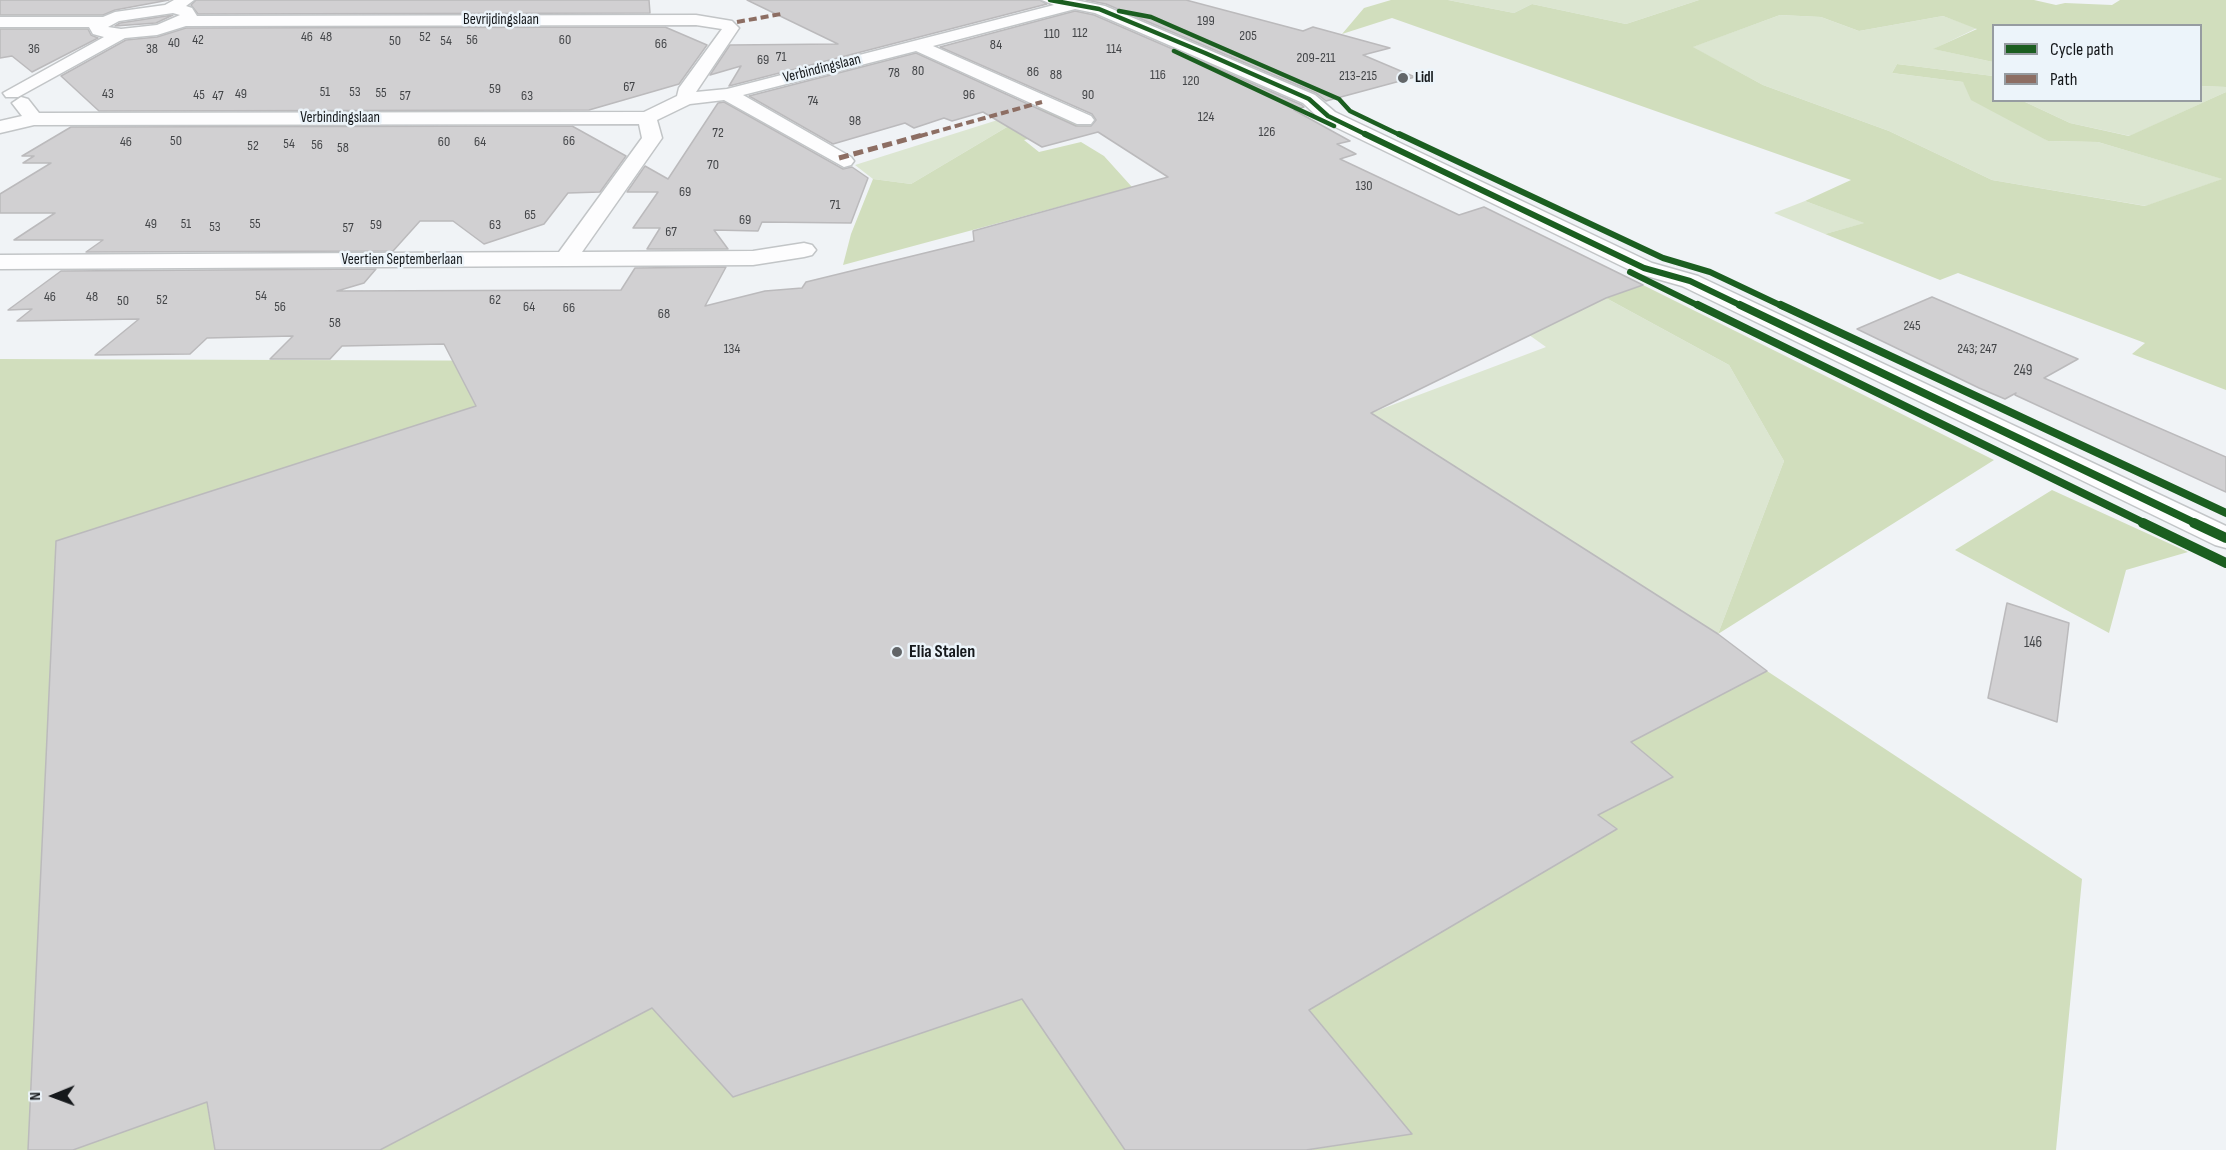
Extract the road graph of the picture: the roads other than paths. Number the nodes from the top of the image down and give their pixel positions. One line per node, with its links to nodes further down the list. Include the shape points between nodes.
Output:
1 (186, 0): 4 (street)
2 (1050, 0): 3 (street)
3 (1083, 1): 9 (street, Verbindingslaan); 21 (street, via 1309,99 1328,116 1644,268 1690,282)
4 (169, 9): 5 (street, via 190,14); 7 (street, via 132,12)
5 (185, 21): 8 (street, Bevrijdingslaan, via 157,30); 12 (street, Bevrijdingslaan, via 696,20 726,24 730,28 688,88)
6 (0, 22): 7 (street)
7 (102, 22): 8 (street, via 99,31)
8 (121, 34): 10 (street)
9 (917, 45): 11 (street, Verbindingslaan); 15 (street)
10 (6, 94): 14 (street)
11 (727, 94): 12 (street, Verbindingslaan); 17 (street)
12 (686, 99): 13 (street, Verbindingslaan)
13 (647, 118): 14 (street, Verbindingslaan); 19 (street, via 652,138)
14 (34, 119): 16 (street, Verbindingslaan)
15 (1084, 120)
16 (0, 127)
17 (844, 161)
18 (804, 250): 19 (street, Veertien Septemberlaan, via 753,258)
19 (565, 260): 20 (street, Veertien Septemberlaan)
20 (0, 262)
21 (2226, 538)

